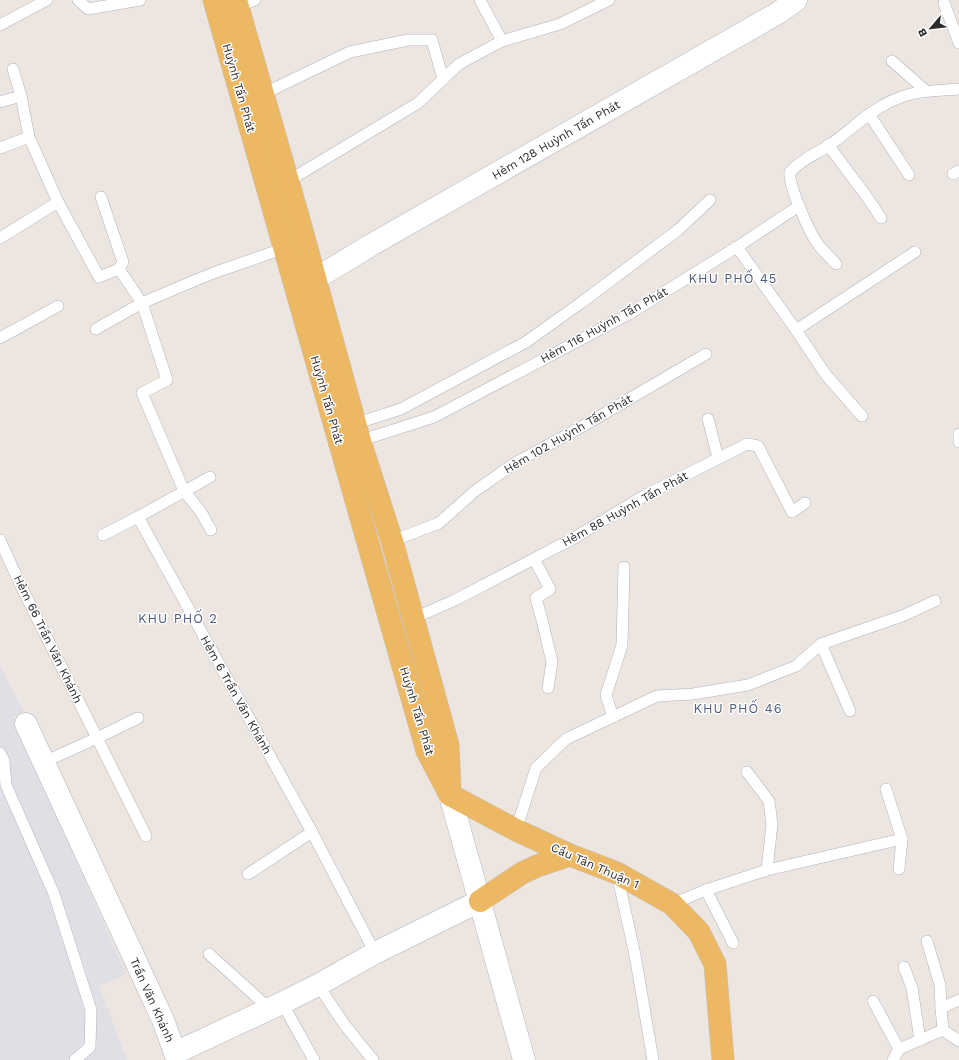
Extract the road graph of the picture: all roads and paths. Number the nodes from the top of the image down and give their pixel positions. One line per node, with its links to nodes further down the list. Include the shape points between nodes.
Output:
1 (47, 0): 10 (lane)
2 (78, 0): 3 (lane, via 88,9)
3 (140, 0)
4 (214, 0): 33 (main road, Huỳnh Tấn Phát)
5 (480, 0): 11 (lane)
6 (609, 0): 11 (lane, via 560,24)
7 (796, 0): 40 (street, Hẻm 128 Huỳnh Tấn Phát, via 778,13)
8 (243, 2): 18 (main road, Huỳnh Tấn Phát)
9 (944, 3): 12 (lane)
10 (0, 25)
11 (502, 41): 15 (lane, via 459,64)
12 (959, 44)
13 (892, 61): 17 (lane)
14 (13, 69): 19 (lane)
15 (443, 79): 18 (lane, via 432,40 408,40 350,52); 26 (lane, via 418,103)
16 (959, 89): 17 (lane)
17 (926, 91): 21 (lane, via 899,98)
18 (263, 94): 26 (main road, Huỳnh Tấn Phát)
19 (21, 96): 20 (lane); 22 (lane)
20 (0, 102)
21 (869, 114): 23 (lane); 25 (lane)
22 (29, 137): 24 (lane); 29 (lane)
23 (828, 146): 30 (lane, via 798,163 790,172 790,182); 32 (lane)
24 (0, 148)
25 (909, 175)
26 (288, 181): 31 (main road, Huỳnh Tấn Phát)
27 (101, 197): 39 (lane, via 123,262)
28 (710, 200): 49 (lane, via 678,230 526,342 401,409)
29 (58, 202): 34 (lane); 39 (lane, via 99,277)
30 (799, 206): 36 (lane, Hẻm 116 Huỳnh Tấn Phát); 38 (lane, via 817,243)
31 (298, 216): 33 (main road); 35 (main road, Huỳnh Tấn Phát)
32 (881, 218)
33 (278, 225): 35 (main road, Huỳnh Tấn Phát)
34 (0, 238)
35 (295, 246): 40 (main road, Huỳnh Tấn Phát); 41 (lane, via 216,272); 49 (main road, Huỳnh Tấn Phát)
36 (737, 247): 44 (lane); 49 (lane, Hẻm 116 Huỳnh Tấn Phát, via 629,314 434,417)
37 (915, 252): 44 (lane)
38 (836, 264)
39 (119, 269): 41 (lane)
40 (314, 279): 49 (main road, Huỳnh Tấn Phát)
41 (142, 303): 43 (lane); 54 (lane, via 167,380 142,393)
42 (58, 306): 45 (lane)
43 (96, 329)
44 (796, 330): 47 (lane, via 826,375)
45 (0, 338)
46 (706, 354): 60 (lane, Hẻm 102 Huỳnh Tấn Phát, via 515,463 475,491 439,523)
47 (862, 416)
48 (708, 419): 52 (lane)
49 (347, 434): 60 (main road, Huỳnh Tấn Phát); 77 (main road, Huỳnh Tấn Phát, via 426,751)
50 (959, 434): 51 (lane)
51 (959, 442)
52 (718, 458): 55 (lane, Hẻm 88 Huỳnh Tấn Phát, via 747,444 758,446 792,512); 61 (lane, Hẻm 88 Huỳnh Tấn Phát, via 644,496)
53 (210, 477): 54 (lane)
54 (184, 491): 56 (lane); 57 (lane, via 201,512)
55 (805, 503)
56 (138, 517): 58 (lane); 79 (lane, Hẻm 6 Trần Văn Khánh)
57 (211, 530)
58 (103, 535)
59 (0, 540): 71 (lane, Hẻm 66 Trần Văn Khánh)
60 (392, 541): 64 (main road, Huỳnh Tấn Phát)
61 (534, 559): 64 (lane, Hẻm 88 Huỳnh Tấn Phát); 66 (lane, via 550,589 536,598 552,662)
62 (624, 567): 68 (lane, via 622,645 606,695)
63 (935, 601): 65 (lane, via 902,616)
64 (412, 619): 77 (main road, Huỳnh Tấn Phát, via 448,745)
65 (820, 644): 67 (lane); 68 (lane, via 796,666 748,685 693,694 657,696)
66 (548, 688)
67 (850, 710)
68 (613, 717): 78 (lane, via 566,739 536,768)
69 (138, 718): 71 (lane)
70 (26, 724): 73 (street, Trần Văn Khánh)
71 (97, 738): 73 (lane); 80 (lane, Hẻm 66 Trần Văn Khánh)
72 (0, 752): 75 (lane, via 4,760)
73 (44, 762): 104 (street, Trần Văn Khánh, via 162,1020)
74 (747, 772): 84 (lane, via 769,801 772,824)
75 (3, 786): 105 (lane, via 54,894 91,1010 90,1047)
76 (886, 789): 81 (lane)
77 (450, 795): 78 (main road, Cầu Tân Thuận 1); 88 (street, Huỳnh Tấn Phát)
78 (516, 830): 82 (main road, Cầu Tân Thuận 1)
79 (312, 832): 86 (lane); 92 (lane, Hẻm 6 Trần Văn Khánh)
80 (146, 836)
81 (902, 839): 83 (lane); 84 (lane)
82 (570, 855): 85 (main road, Cầu Tân Thuận 1); 88 (main road, via 522,873)
83 (899, 869)
84 (767, 870): 87 (lane)
85 (617, 873): 89 (main road, Cầu Tân Thuận 1); 109 (lane, via 635,955)
86 (248, 874)
87 (706, 890): 89 (lane); 91 (lane)
88 (480, 901): 92 (street, Trần Văn Khánh); 108 (street, Huỳnh Tấn Phát)
89 (672, 904): 110 (main road, Cầu Tân Thuận 1, via 699,932 715,964)
90 (927, 941): 99 (lane, via 940,985)
91 (733, 944)
92 (374, 953): 95 (street, Trần Văn Khánh)
93 (209, 954): 98 (lane)
94 (904, 967): 101 (lane, via 912,988)
95 (318, 985): 98 (street, Trần Văn Khánh); 107 (lane, via 344,1024)
96 (959, 1000): 99 (lane)
97 (873, 1001): 103 (lane)
98 (276, 1006): 104 (street, Trần Văn Khánh); 106 (lane)
99 (941, 1008): 100 (lane)
100 (943, 1030): 101 (lane); 102 (lane)
101 (920, 1040): 103 (lane)
102 (959, 1041)
103 (898, 1049): 111 (lane)
104 (176, 1057)
105 (75, 1060)
106 (314, 1060)
107 (373, 1060)
108 (524, 1060)
109 (653, 1060)
110 (723, 1060)
111 (893, 1060)

